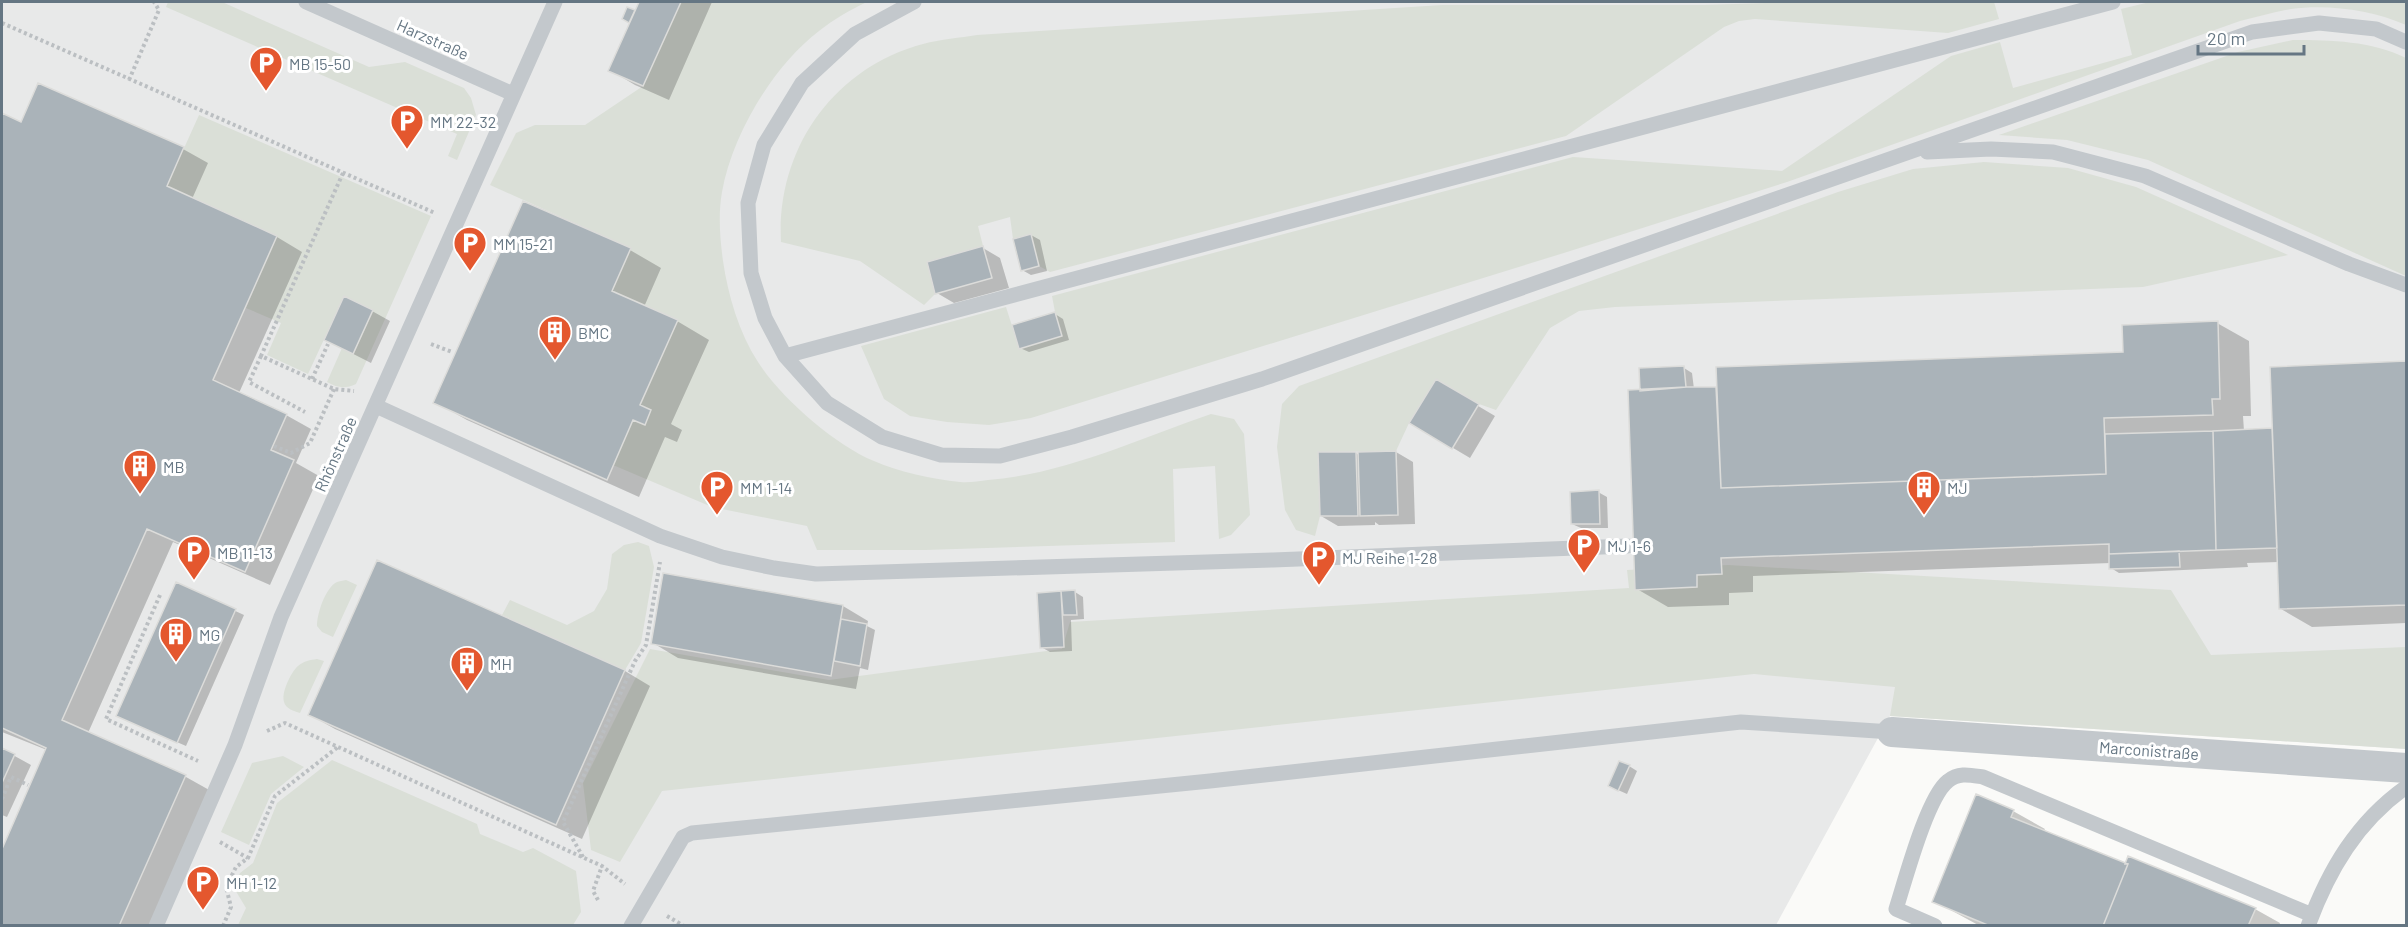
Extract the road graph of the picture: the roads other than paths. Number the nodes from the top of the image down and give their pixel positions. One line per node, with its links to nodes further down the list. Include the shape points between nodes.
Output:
1 (306, 2): 6 (lane, Harzstraße)
2 (555, 2): 6 (lane, Rhönstraße)
3 (915, 2): 9 (lane, via 855,34 802,83 764,145 748,203 751,273 765,318)
4 (2113, 2): 9 (lane)
5 (2406, 42): 7 (lane, via 2376,29 2319,22 2252,32)
6 (513, 94): 10 (lane, Rhönstraße)
7 (1909, 153): 8 (lane, via 1991,149 2053,152 2145,176); 9 (lane, via 1262,378 1000,456 941,455 882,437 827,403)
8 (2406, 285)
9 (785, 356)
10 (376, 406): 11 (lane, via 660,536 722,557 816,574); 16 (lane, Rhönstraße, via 281,617 235,745)
11 (1628, 546)
12 (1892, 732): 13 (street, Marconistraße); 17 (lane, via 1741,722 692,833 683,837)
13 (2406, 768)
14 (2406, 787): 15 (lane, via 2383,803 2339,856)
15 (2310, 920): 18 (lane, via 1983,777 1962,774 1948,781 1933,800 1896,909)
16 (156, 926)
17 (631, 926)
18 (1935, 926)

